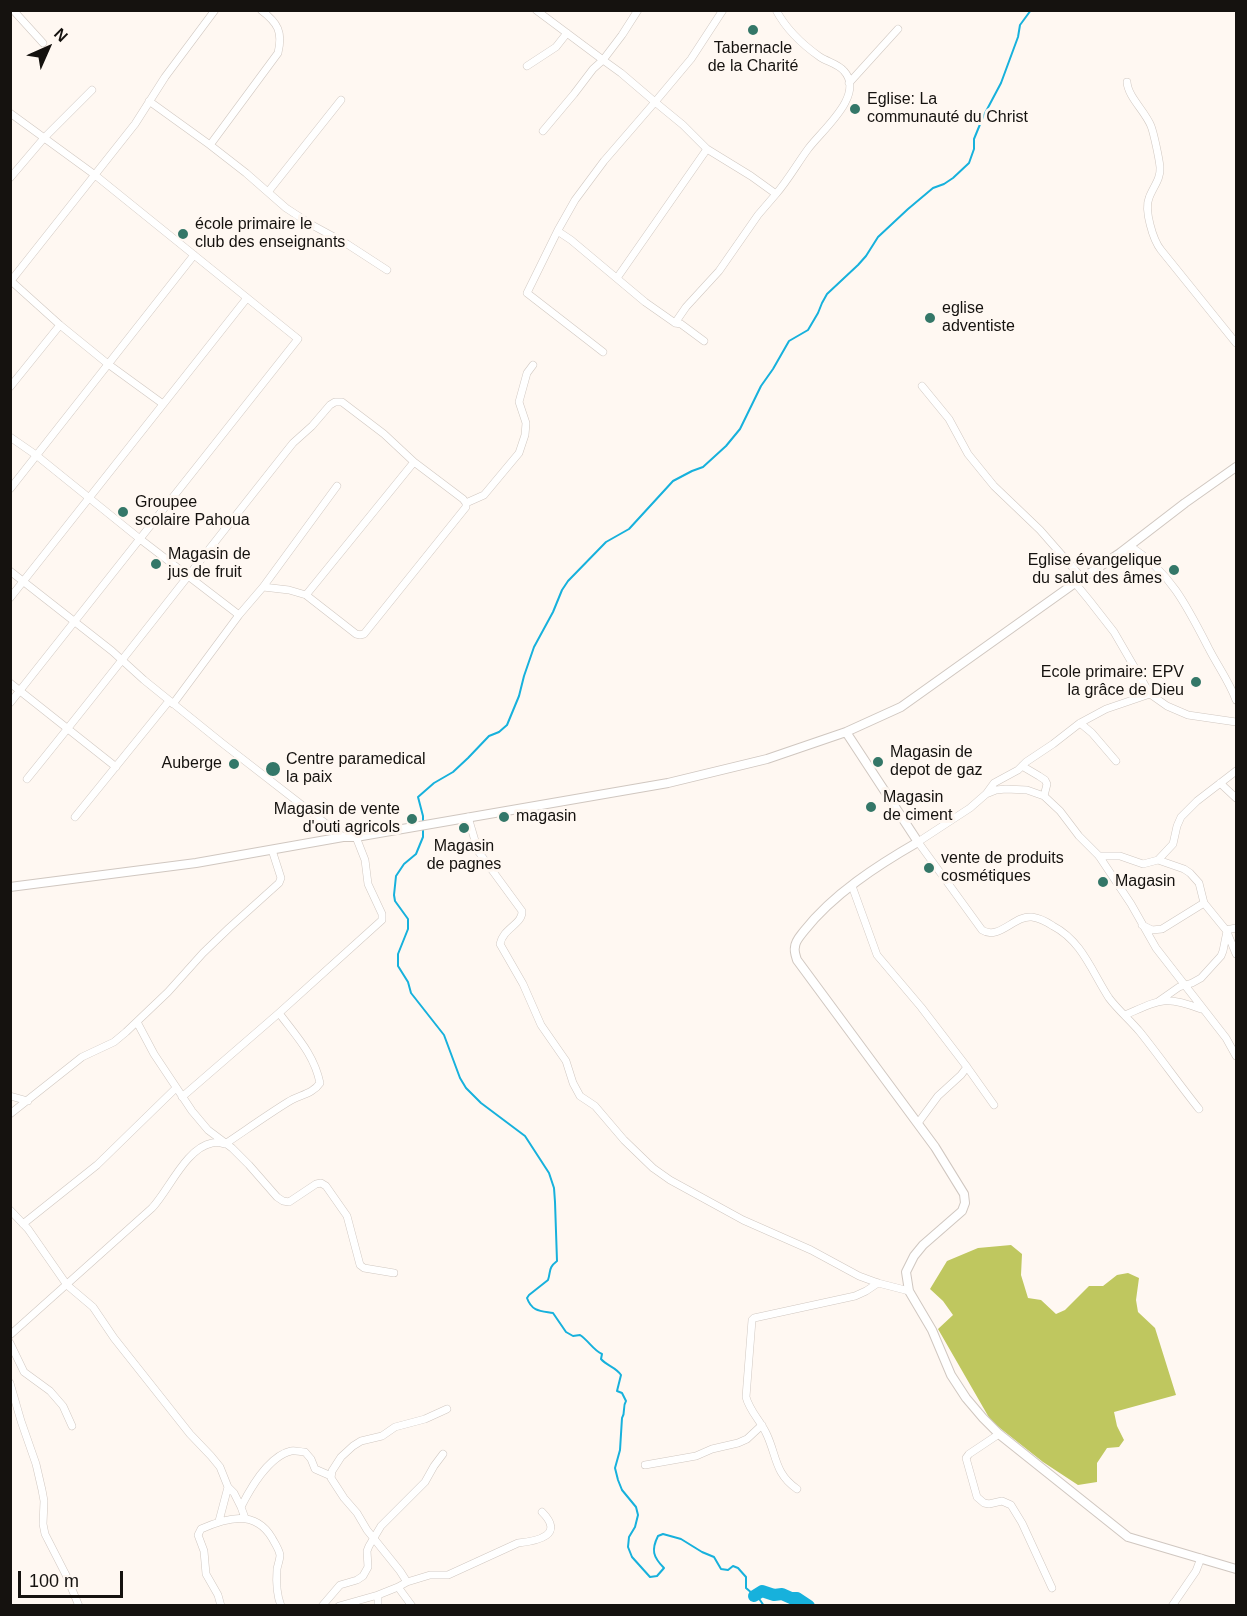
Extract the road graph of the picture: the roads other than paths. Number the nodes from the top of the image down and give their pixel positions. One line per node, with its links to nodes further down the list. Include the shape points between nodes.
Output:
1 (13, 10): 10 (street)
2 (215, 10): 17 (street)
3 (261, 10): 22 (street, via 278,26 278,53)
4 (536, 10): 9 (street)
5 (638, 10): 11 (street)
6 (723, 10): 18 (street, via 691,59)
7 (776, 10): 14 (street, via 783,24 808,47 843,69)
8 (898, 29): 14 (street)
9 (567, 33): 11 (street); 12 (street, via 555,47)
10 (43, 43)
11 (603, 60): 18 (street); 20 (street)
12 (527, 66)
13 (1127, 81): 37 (street, via 1151,127 1160,167 1146,206 1156,241)
14 (849, 83): 27 (street, via 842,109)
15 (92, 90): 21 (street)
16 (341, 100): 26 (street)
17 (149, 101): 22 (street); 24 (street)
18 (655, 102): 23 (street); 28 (street, via 604,161)
19 (10, 113): 21 (street)
20 (543, 131)
21 (44, 138): 24 (street); 25 (street)
22 (210, 145): 26 (street)
23 (706, 149): 27 (street); 31 (street)
24 (95, 175): 29 (street); 32 (street)
25 (10, 178)
26 (268, 192): 30 (street, via 286,208)
27 (776, 194): 34 (street)
28 (558, 230): 31 (street); 38 (street, via 527,293)
29 (194, 255): 33 (street); 39 (street)
30 (387, 270)
31 (616, 278): 34 (street)
32 (11, 281): 35 (street)
33 (247, 298): 43 (street); 52 (street, via 298,339)
34 (675, 323): 36 (street)
35 (60, 325): 39 (street); 42 (street)
36 (704, 341)
37 (1236, 343)
38 (603, 352)
39 (108, 364): 43 (street); 45 (street)
40 (533, 365): 51 (street, via 519,402 526,423 519,453 484,495)
41 (922, 386): 57 (street, via 949,418 968,454 994,486 1041,530)
42 (10, 387)
43 (163, 404): 50 (street)
44 (10, 437): 45 (street)
45 (36, 455): 49 (street); 50 (street)
46 (414, 462): 51 (street); 55 (street, via 342,402 335,402 293,443); 59 (street)
47 (1236, 467): 53 (street)
48 (337, 486): 58 (street)
49 (10, 489)
50 (90, 498): 52 (street); 56 (street)
51 (466, 504): 59 (street, via 364,634 356,634)
52 (140, 538): 55 (street); 62 (street)
53 (1130, 546): 57 (street); 67 (street, via 1153,563 1176,591)
54 (10, 571): 56 (street)
55 (188, 575): 61 (street); 63 (street)
56 (24, 581): 60 (street); 62 (street)
57 (1079, 581): 66 (street); 73 (street, via 901,707)
58 (263, 587): 59 (street); 61 (street)
59 (306, 596)
60 (10, 598)
61 (239, 615): 68 (street)
62 (74, 622): 63 (street); 65 (street)
63 (123, 661): 68 (street); 72 (street)
64 (10, 683): 65 (street)
65 (20, 690): 69 (street); 72 (street)
66 (1150, 694): 70 (street, via 1188,715); 71 (street)
67 (1236, 700)
68 (171, 702): 76 (street); 87 (street)
69 (10, 703)
70 (1236, 722)
71 (1080, 723): 74 (street); 75 (street)
72 (68, 728): 76 (street); 78 (street)
73 (846, 732): 85 (street, via 768,759 668,783); 89 (street)
74 (1116, 761)
75 (1022, 766): 79 (street); 83 (street, via 1046,782)
76 (116, 767): 86 (street)
77 (1236, 771): 80 (street)
78 (27, 779)
79 (1001, 779): 81 (street); 82 (street)
80 (1220, 783): 84 (street); 92 (street, via 1181,817 1173,844)
81 (1006, 789): 82 (street); 83 (street)
82 (986, 794): 89 (street)
83 (1044, 796): 91 (street)
84 (1236, 798)
85 (468, 817): 88 (street); 119 (street, via 477,851 522,911 521,918 500,944 541,1025 566,1060 580,1096 670,1180 743,1220)
86 (75, 818)
87 (343, 837): 88 (street); 90 (street)
88 (356, 837): 102 (street, via 382,920)
89 (918, 842): 93 (street); 103 (street, via 982,930 994,933 1032,917 1057,928 1082,952)
90 (272, 850): 94 (street); 104 (street, via 279,883)
91 (1099, 856): 92 (street, via 1120,856 1143,864); 96 (street)
92 (1158, 860): 95 (street, via 1190,873 1199,883)
93 (852, 886): 106 (street, via 877,956); 114 (street, via 814,918 799,938 795,946 797,960)
94 (10, 887)
95 (1204, 903): 96 (street, via 1162,929); 97 (street)
96 (1142, 925): 99 (street)
97 (1232, 928): 98 (street); 99 (street, via 1221,956 1201,978)
98 (1236, 954)
99 (1185, 984): 100 (street); 101 (street)
100 (1159, 1001): 101 (street, via 1177,1001); 103 (street)
101 (1204, 1010): 105 (street)
102 (279, 1013): 109 (street); 115 (street, via 317,1066 320,1083)
103 (1125, 1015): 112 (street)
104 (136, 1022): 107 (street); 110 (street, via 114,1042 82,1057)
105 (1235, 1052)
106 (967, 1067): 111 (street); 114 (street)
107 (176, 1088): 109 (street); 117 (street, via 97,1165)
108 (10, 1096): 110 (street)
109 (182, 1097): 115 (street)
110 (28, 1101): 113 (street)
111 (994, 1105)
112 (1199, 1109)
113 (10, 1114)
114 (918, 1123): 121 (street, via 966,1203 914,1256 906,1272)
115 (225, 1144): 118 (street, via 283,1201 289,1202 316,1184 326,1186 347,1216 360,1265); 120 (street, via 206,1144 189,1158 152,1208)
116 (10, 1210): 117 (street)
117 (22, 1224): 120 (street)
118 (394, 1273)
119 (878, 1283): 121 (street); 126 (street, via 855,1296 753,1319 746,1397)
120 (67, 1285): 122 (street); 132 (street, via 93,1307 120,1347 220,1467)
121 (909, 1291): 128 (street, via 932,1330 951,1375 982,1418)
122 (10, 1335)
123 (10, 1343): 127 (street, via 24,1372 50,1391 63,1406)
124 (10, 1383): 145 (street, via 36,1464 44,1501 45,1534)
125 (447, 1409): 131 (street, via 361,1441 341,1457)
126 (762, 1425): 130 (street, via 738,1443); 133 (street, via 781,1475)
127 (72, 1426)
128 (999, 1434): 139 (street, via 1128,1537); 143 (street, via 966,1458 977,1497 984,1503 1011,1505)
129 (443, 1454): 138 (street, via 425,1482)
130 (645, 1466)
131 (332, 1476): 134 (street, via 315,1469 305,1452 289,1451 254,1482); 138 (street)
132 (228, 1487): 134 (street); 137 (street)
133 (797, 1489)
134 (241, 1507): 136 (street)
135 (542, 1512): 141 (street, via 552,1526 547,1536 518,1543 448,1575 430,1575)
136 (245, 1518): 137 (street); 147 (street, via 270,1534 280,1554 276,1591)
137 (219, 1521): 146 (street, via 201,1528 198,1535 206,1574)
138 (374, 1537): 141 (street); 148 (street, via 363,1576 340,1585)
139 (1201, 1558): 140 (street); 152 (street)
140 (1236, 1569)
141 (407, 1582): 142 (street)
142 (398, 1587): 144 (street); 151 (street)
143 (1052, 1588)
144 (378, 1595): 149 (street); 150 (street)
145 (80, 1605)
146 (221, 1605)
147 (281, 1605)
148 (322, 1605)
149 (339, 1605)
150 (378, 1605)
151 (412, 1605)
152 (1172, 1605)

